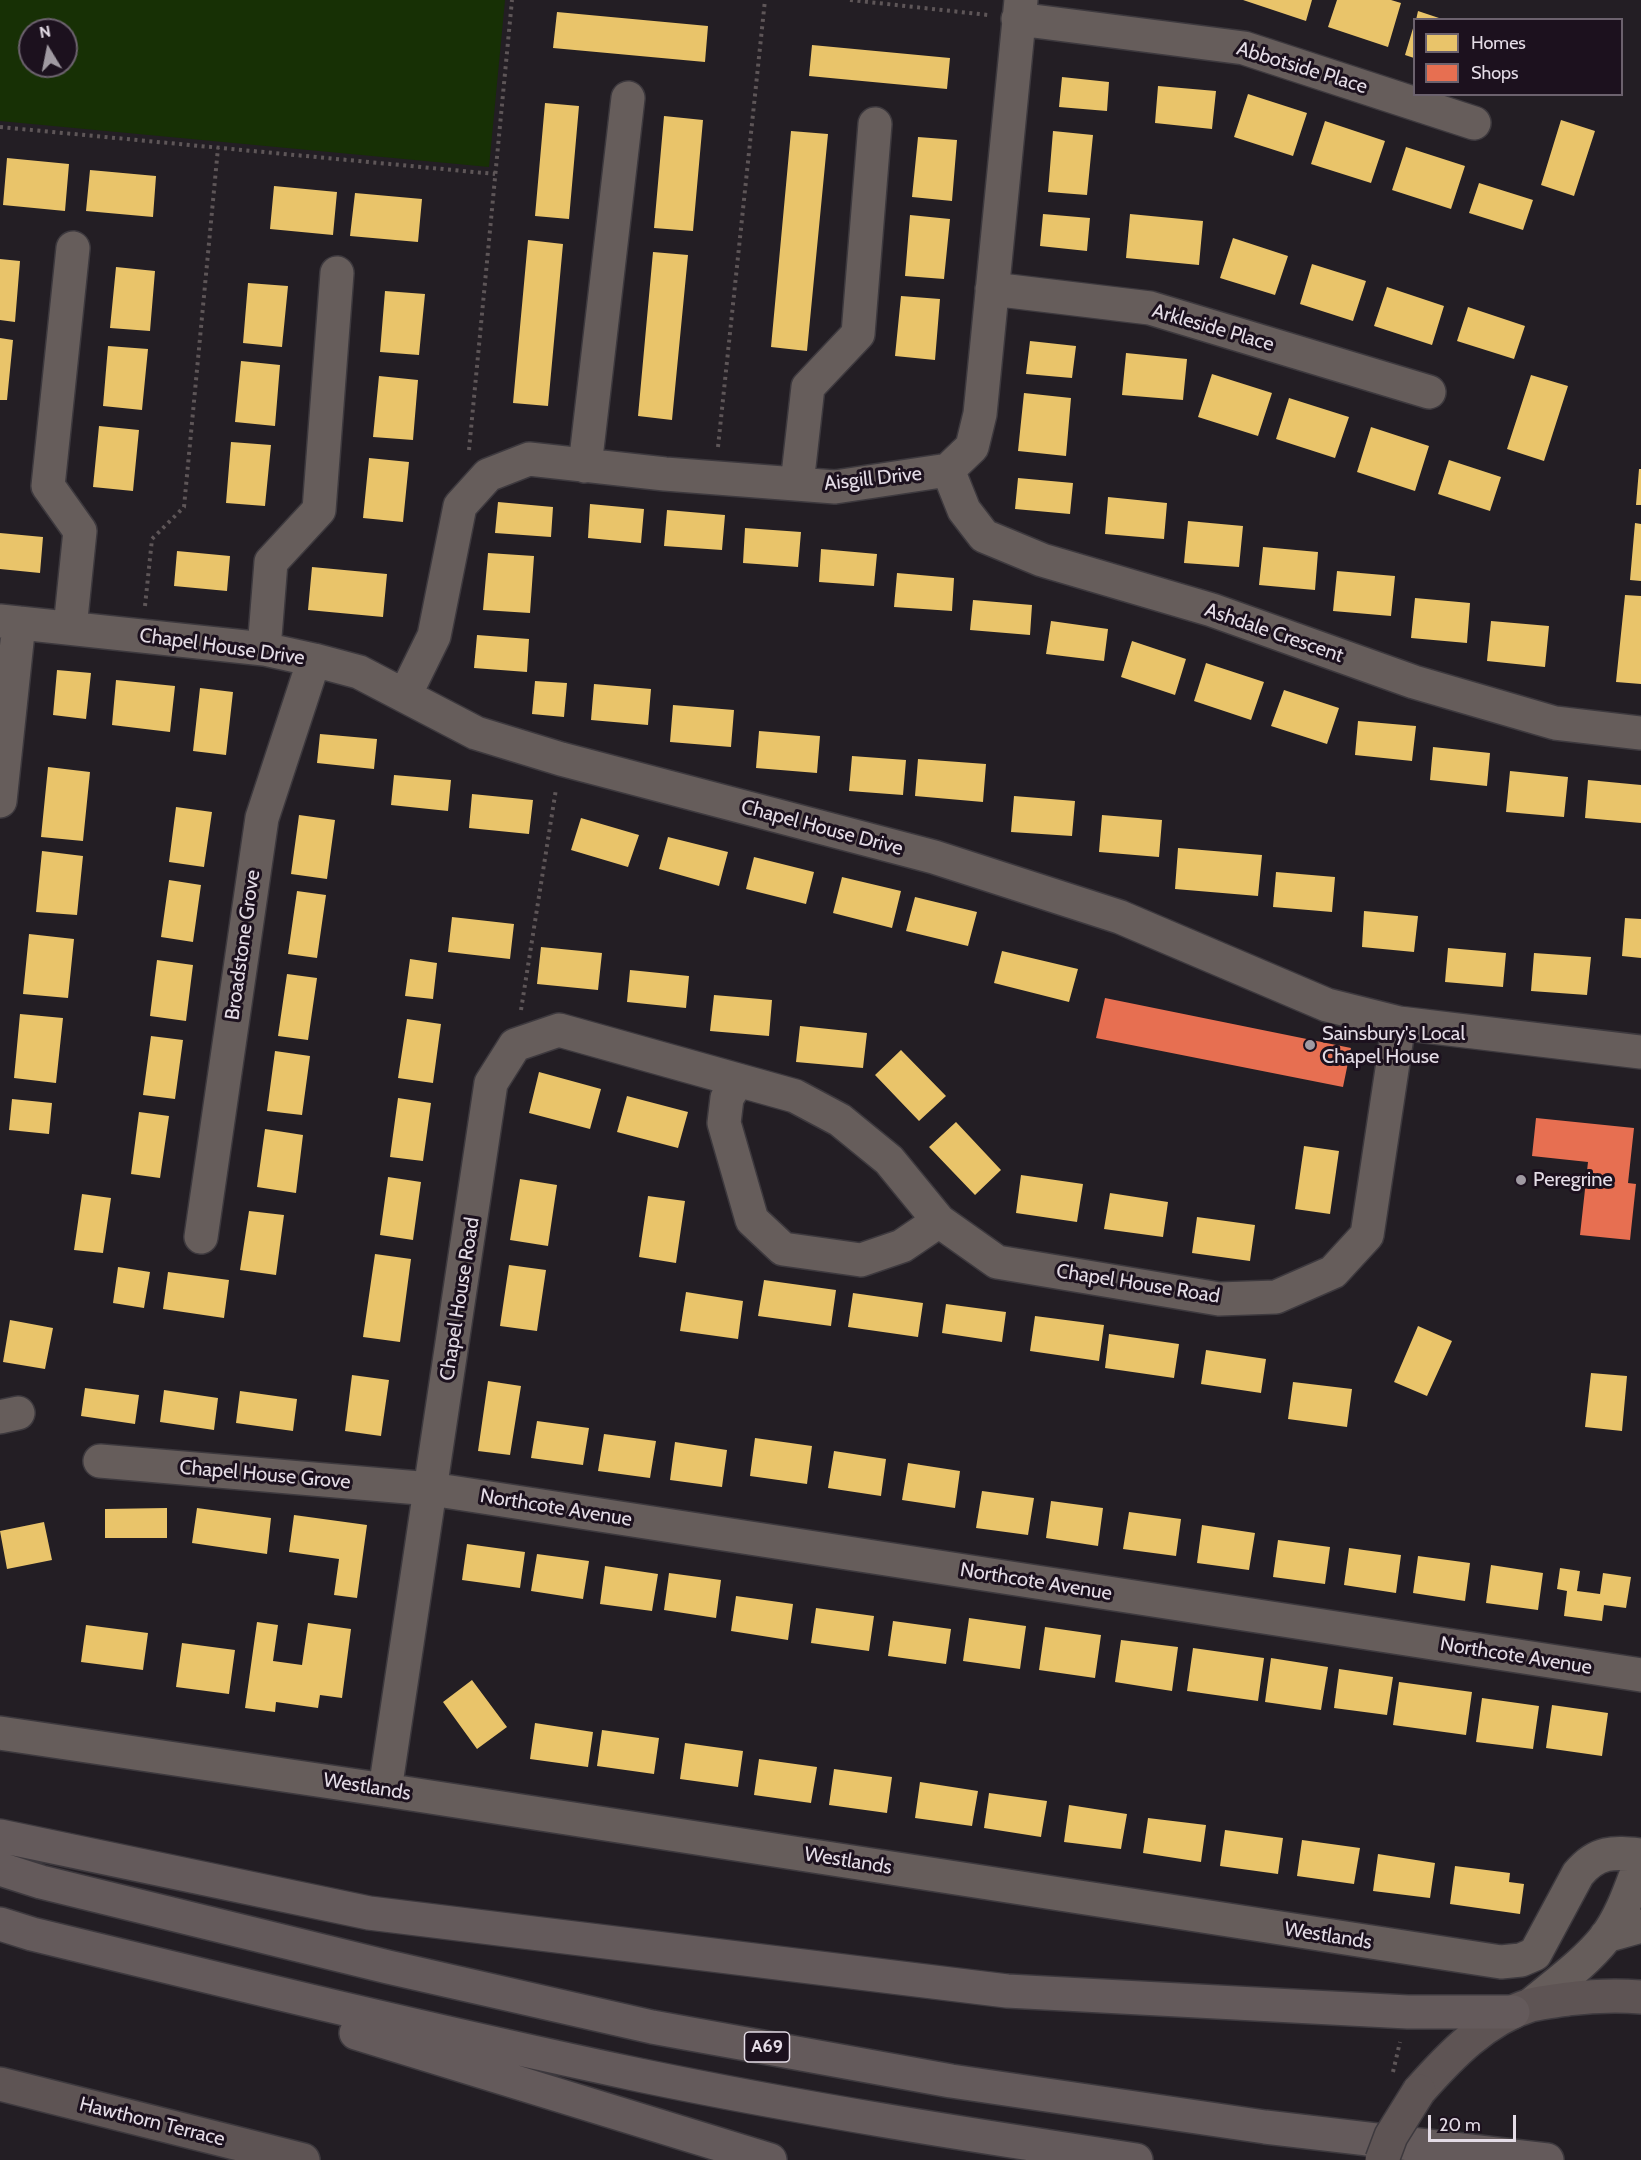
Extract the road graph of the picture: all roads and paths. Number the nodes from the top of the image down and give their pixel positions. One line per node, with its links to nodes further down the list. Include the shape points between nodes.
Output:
1 (512, 0): 10 (path)
2 (765, 0): 17 (path)
3 (850, 0): 4 (path)
4 (1020, 9): 6 (street, Abbotside Place, via 1244,48); 13 (street, Aisgill Drive)
5 (628, 98): 15 (street)
6 (1474, 123)
7 (875, 124): 18 (street, via 858,334 808,387)
8 (0, 127): 9 (path)
9 (218, 148): 10 (path); 22 (path, via 184,507 152,539)
10 (495, 174): 19 (path, via 467,466)
11 (73, 248): 21 (street, via 48,486 80,531)
12 (337, 273): 23 (street, via 319,510 271,562)
13 (992, 289): 14 (street, Arkleside Place, via 1150,308); 16 (street, Aisgill Drive, via 980,414 972,447)
14 (1429, 392)
15 (585, 466): 17 (street, Aisgill Drive); 19 (street, Aisgill Drive, via 529,459 488,475)
16 (948, 470): 18 (street, Aisgill Drive, via 835,488); 26 (street, Ashdale Crescent, via 964,510 984,536 1042,560 1212,610 1457,695 1555,723)
17 (715, 478): 18 (street, Aisgill Drive)
18 (797, 484)
19 (476, 489): 25 (street, Aisgill Drive, via 460,507 434,636)
20 (10, 622): 21 (street, Chapel House Drive); 28 (street)
21 (70, 628): 22 (street, Chapel House Drive)
22 (142, 636): 23 (street, Chapel House Drive)
23 (264, 649): 24 (street, Chapel House Drive)
24 (314, 660): 25 (street, Chapel House Drive, via 359,672); 34 (street, Broadstone Grove, via 262,818)
25 (405, 695): 27 (street, Chapel House Drive, via 476,733)
26 (1641, 733)
27 (561, 759): 29 (street, Chapel House Drive, via 934,857 1120,917 1327,1005); 30 (path)
28 (0, 801)
29 (1399, 1023): 31 (street, Chapel House Drive); 33 (street, Chapel House Road, via 1368,1235 1333,1272 1276,1297 1219,1299 997,1262)
30 (515, 1044): 32 (street, Chapel House Road, via 558,1030); 36 (street, Chapel House Road, via 491,1083)
31 (1641, 1052)
32 (738, 1080): 33 (street, Chapel House Road, via 795,1096 840,1120 889,1160); 33 (street, via 727,1098 724,1123 752,1220 783,1249 861,1260 902,1246)
33 (939, 1221)
34 (201, 1237)
35 (100, 1461): 36 (street, Chapel House Grove)
36 (431, 1489): 37 (street, Northcote Avenue); 39 (street, Chapel House Road)
37 (1641, 1675)
38 (0, 1732): 39 (street, Westlands)
39 (385, 1790): 41 (street, Westlands, via 1502,1962 1535,1954 1586,1865 1614,1852)
40 (0, 1836): 49 (highway, via 369,1913 1007,1991 1408,2012)
41 (1641, 1856)
42 (1641, 1861): 47 (street)
43 (0, 1869): 55 (highway, A69, via 388,1967 652,2026 951,2081 1265,2127)
44 (0, 1924): 46 (highway)
45 (1641, 1926): 47 (street)
46 (32, 1935): 52 (highway); 53 (highway, via 381,2019 642,2076 945,2131)
47 (1606, 1936): 49 (street, via 1583,1961)
48 (1641, 1997): 49 (main road, via 1617,1995)
49 (1523, 2008): 54 (main road, bridge, via 1479,2032 1419,2091 1391,2136)
50 (0, 2084): 51 (main road, Hawthorn Terrace)
51 (303, 2160)
52 (770, 2160)
53 (1136, 2160)
54 (1382, 2160)
55 (1547, 2160)

